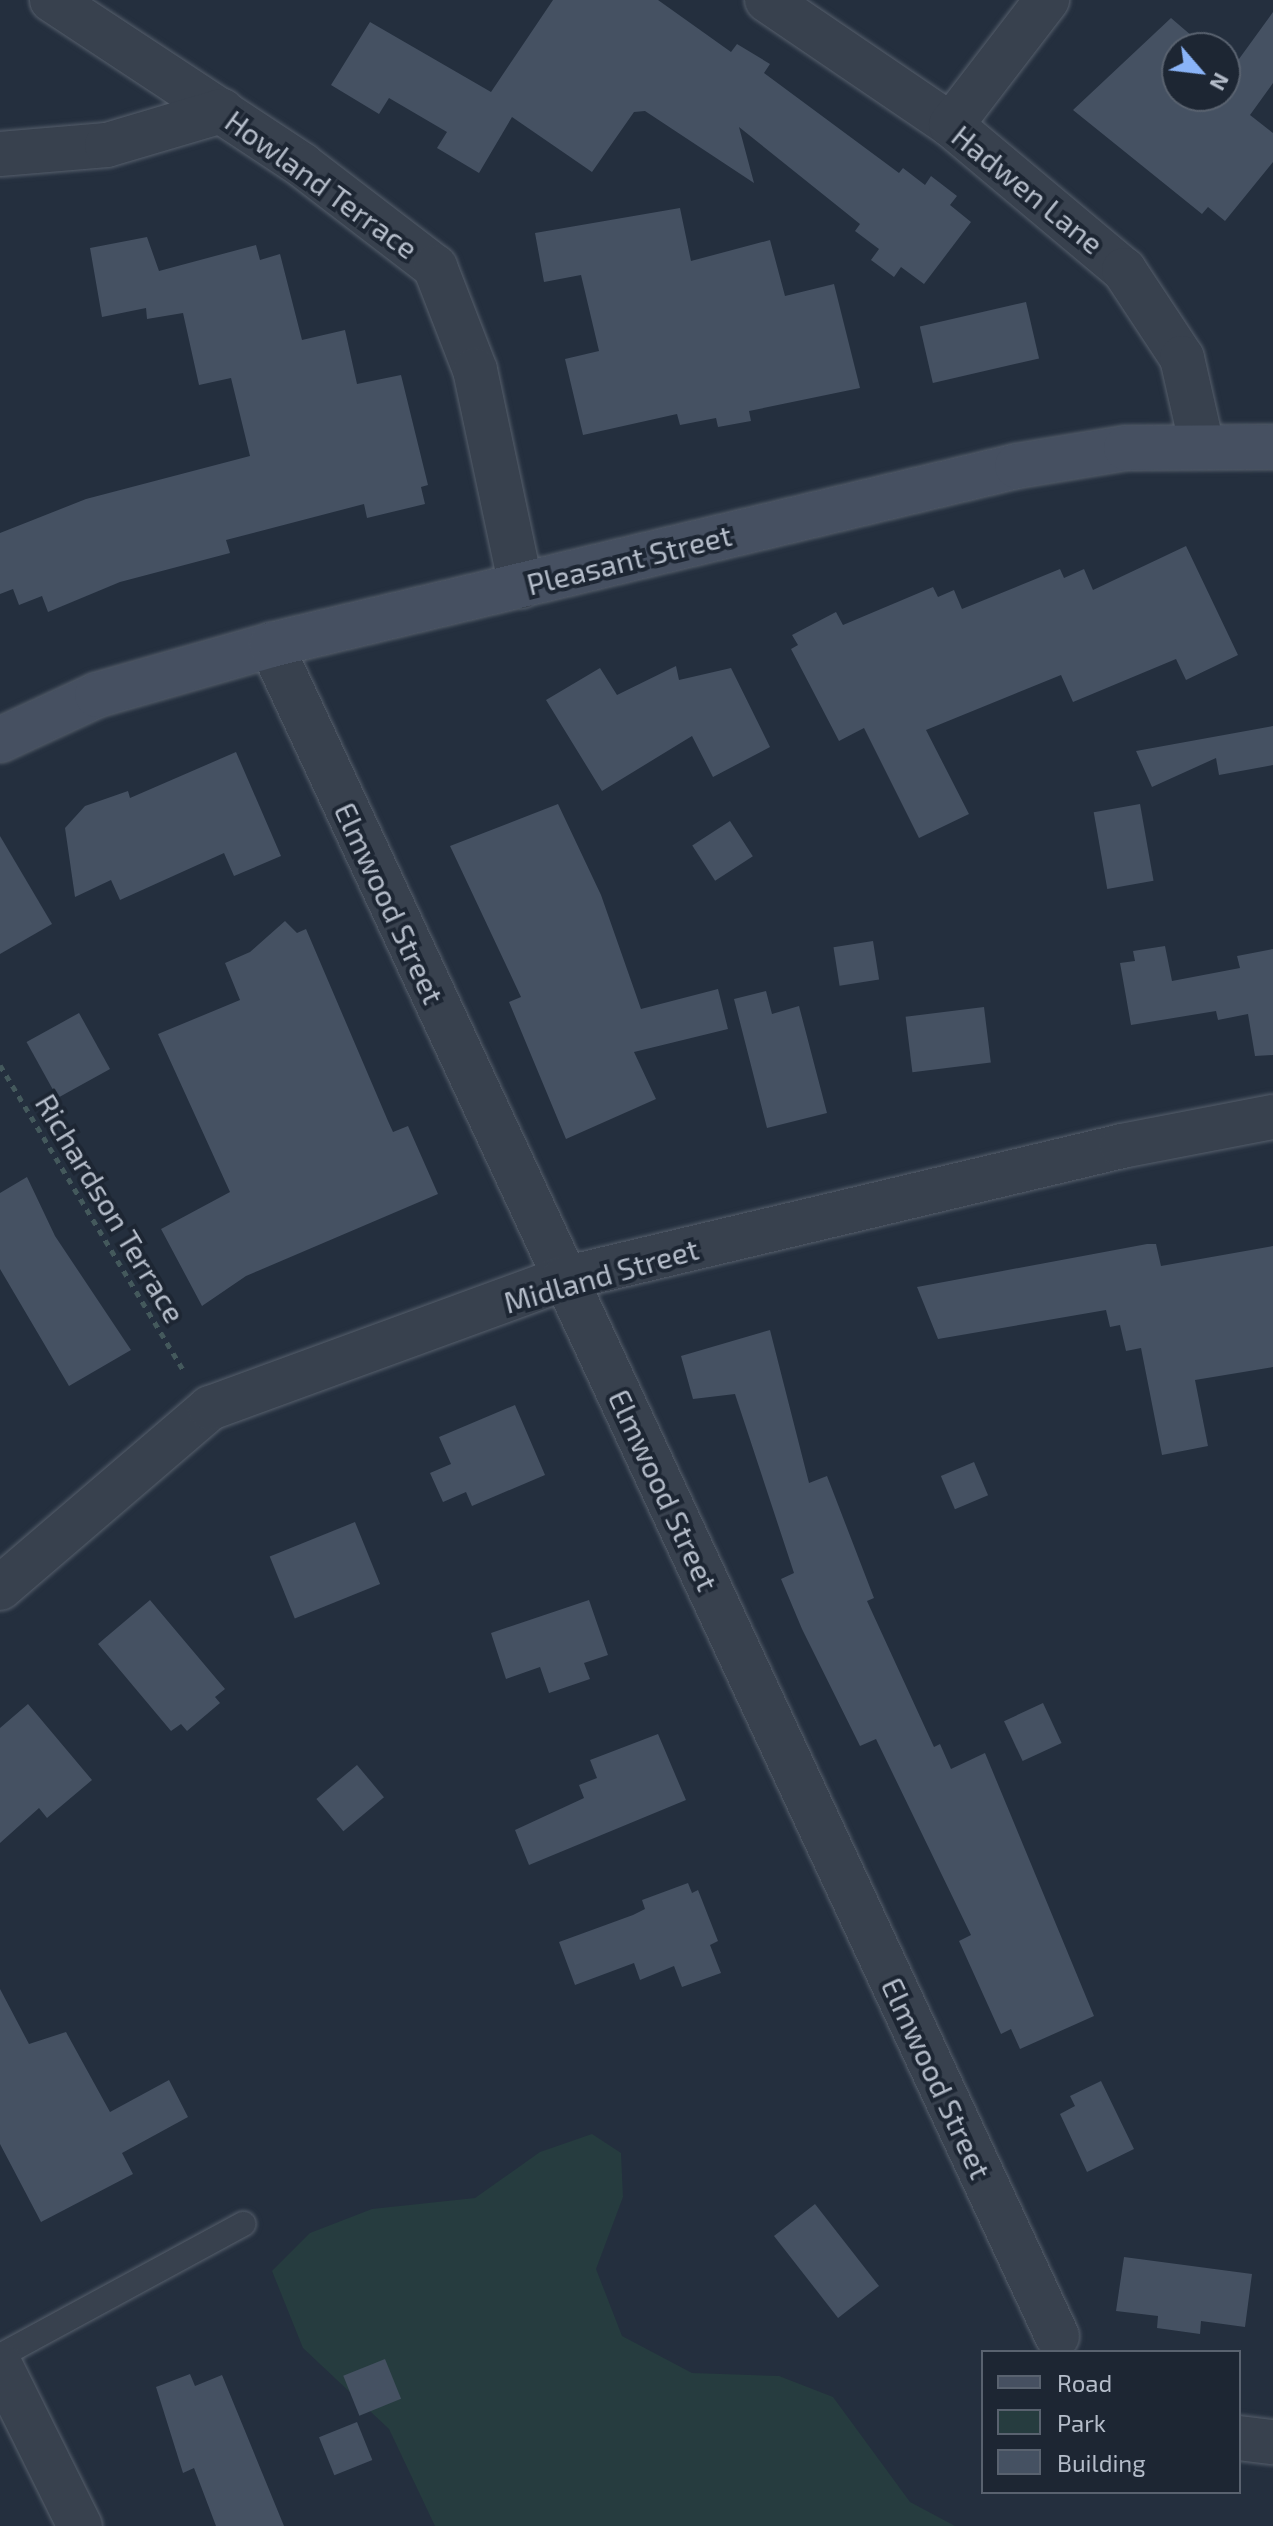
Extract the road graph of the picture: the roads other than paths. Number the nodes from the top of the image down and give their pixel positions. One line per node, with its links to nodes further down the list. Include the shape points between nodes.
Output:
1 (52, 0): 4 (street, Howland Terrace)
2 (767, 0): 5 (street, Hadwen Lane)
3 (1047, 0): 5 (street)
4 (222, 111): 6 (street, via 107,145); 9 (street, Howland Terrace, via 435,267 475,370)
5 (951, 125): 7 (street, Hadwen Lane, via 1083,231 1156,310 1182,358)
6 (0, 154)
7 (1202, 446): 8 (main road, Pleasant Street); 9 (main road, Pleasant Street, via 1126,448 1017,466)
8 (1273, 447)
9 (521, 586): 10 (main road, Pleasant Street)
10 (271, 645): 11 (main road, Pleasant Street, via 97,695); 13 (street, Elmwood Street)
11 (0, 740)
12 (1273, 1117): 13 (street, Midland Street, via 1122,1146)
13 (563, 1279): 14 (street, Midland Street, via 210,1408); 16 (street, Elmwood Street)
14 (0, 1588)
15 (243, 2224): 17 (lane)
16 (1057, 2336)
17 (0, 2356)
18 (0, 2365): 21 (street)
19 (1241, 2438): 20 (street)
20 (1273, 2442)
21 (80, 2526)

